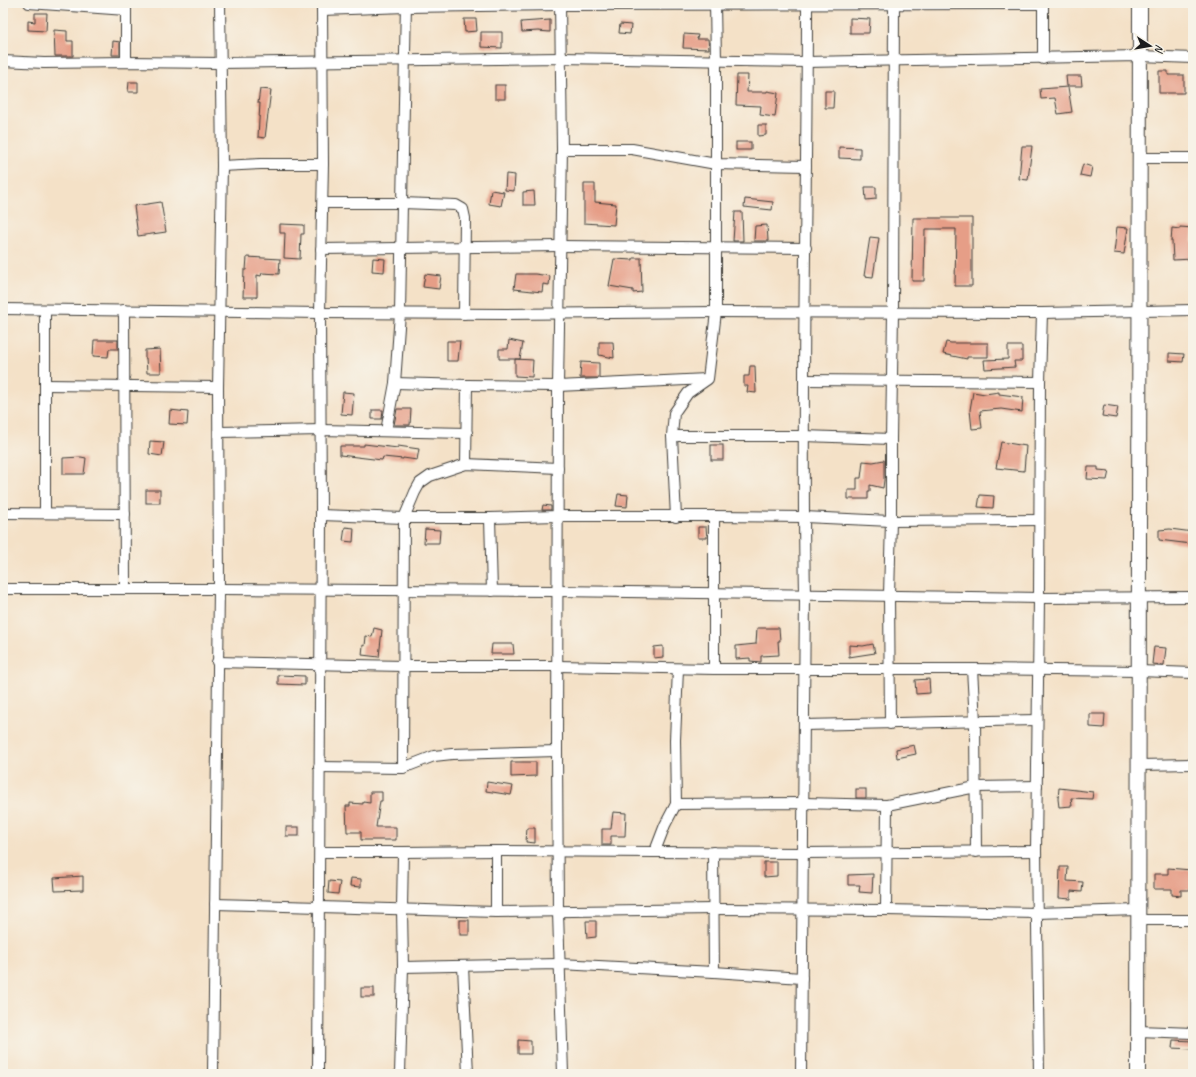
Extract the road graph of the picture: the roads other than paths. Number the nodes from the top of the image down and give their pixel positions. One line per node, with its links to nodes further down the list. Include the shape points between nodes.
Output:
1 (29, 3): 12 (street)
2 (220, 3): 24 (street)
3 (1140, 3): 13 (main road)
4 (560, 4): 5 (street); 10 (street); 14 (street)
5 (666, 4): 6 (street)
6 (715, 4): 7 (street); 19 (street)
7 (807, 4): 8 (street); 23 (street)
8 (894, 4): 9 (street); 20 (street)
9 (1043, 4): 16 (street)
10 (406, 5): 11 (street); 17 (street)
11 (322, 6): 18 (street)
12 (126, 7): 22 (street)
13 (1140, 56): 15 (street); 16 (street); 26 (main road)
14 (561, 58): 17 (street); 19 (street); 25 (street)
15 (1193, 58)
16 (1043, 59): 20 (street)
17 (405, 60): 18 (street); 33 (street)
18 (323, 61): 24 (street); 28 (street)
19 (716, 61): 23 (street); 29 (street)
20 (893, 61): 23 (street); 51 (street)
21 (3, 62): 22 (street)
22 (126, 62): 24 (street)
23 (806, 62): 31 (street)
24 (220, 63): 30 (street)
25 (562, 149): 29 (street, via 632,149); 34 (street)
26 (1140, 158): 27 (street); 46 (main road)
27 (1193, 158)
28 (323, 164): 30 (street); 32 (street)
29 (716, 164): 31 (street); 36 (street)
30 (222, 166): 44 (street)
31 (806, 166): 37 (street)
32 (323, 202): 33 (street); 38 (street)
33 (402, 202): 35 (street, via 456,205 462,209 465,218); 39 (street)
34 (560, 246): 35 (street); 36 (street); 49 (street)
35 (464, 248): 39 (street); 53 (street)
36 (716, 248): 37 (street); 45 (street)
37 (806, 248): 50 (street)
38 (321, 249): 39 (street); 47 (street)
39 (401, 249): 48 (street)
40 (3, 309): 41 (street)
41 (45, 310): 42 (street); 60 (street)
42 (124, 310): 44 (street); 61 (street)
43 (1193, 310): 46 (street)
44 (219, 312): 47 (street); 63 (street)
45 (716, 312): 49 (street); 50 (street); 54 (street)
46 (1140, 312): 52 (street); 95 (main road)
47 (320, 313): 48 (street); 64 (street)
48 (400, 313): 53 (street); 58 (street)
49 (559, 313): 53 (street); 62 (street)
50 (805, 313): 51 (street); 55 (street)
51 (893, 313): 52 (street); 56 (street)
52 (1042, 313): 57 (street)
53 (464, 314)
54 (708, 379): 62 (street); 68 (street, via 680,402 674,413)
55 (804, 380): 56 (street); 69 (street)
56 (892, 381): 57 (street); 70 (street)
57 (1040, 382): 83 (street)
58 (395, 383): 59 (street); 65 (street)
59 (467, 385): 62 (street); 67 (street)
60 (44, 386): 61 (street); 74 (street)
61 (125, 386): 63 (street); 75 (street)
62 (558, 386): 72 (street)
63 (218, 387): 66 (street)
64 (321, 430): 65 (street); 66 (street); 76 (street)
65 (386, 431): 67 (street)
66 (219, 432): 85 (street)
67 (467, 433): 71 (street)
68 (672, 436): 69 (street); 78 (street)
69 (804, 436): 70 (street); 82 (street)
70 (890, 439): 84 (street)
71 (466, 464): 72 (street); 80 (street, via 430,476 420,483)
72 (558, 468): 77 (street)
73 (3, 512): 74 (street)
74 (46, 513): 75 (street)
75 (125, 514): 87 (street)
76 (321, 515): 80 (street); 88 (street)
77 (558, 516): 78 (street); 81 (street); 91 (street)
78 (676, 516): 79 (street)
79 (714, 516): 82 (street); 92 (street)
80 (404, 518): 81 (street); 89 (street)
81 (490, 518): 90 (street)
82 (804, 518): 84 (street); 93 (street)
83 (1039, 520): 84 (street); 97 (street)
84 (892, 521): 94 (street)
85 (219, 588): 87 (street); 88 (street); 98 (street)
86 (3, 589): 87 (street)
87 (125, 589)
88 (321, 589): 89 (street); 99 (street)
89 (403, 590): 90 (street); 100 (street)
90 (492, 591): 91 (street)
91 (557, 591): 92 (street); 101 (street)
92 (714, 593): 93 (street); 103 (street)
93 (805, 594): 94 (street); 104 (street)
94 (889, 596): 97 (street); 105 (street)
95 (1140, 597): 96 (street); 97 (street); 108 (main road)
96 (1193, 597)
97 (1039, 598): 107 (street)
98 (217, 662): 99 (street); 134 (street)
99 (320, 665): 100 (street); 117 (street)
100 (403, 666): 101 (street); 118 (street)
101 (558, 666): 102 (street); 114 (street)
102 (678, 669): 103 (street); 121 (street)
103 (714, 669): 104 (street)
104 (805, 669): 105 (street); 113 (street)
105 (890, 669): 106 (street); 112 (street)
106 (972, 669): 107 (street); 110 (street)
107 (1038, 670): 108 (street); 111 (street)
108 (1139, 671): 109 (street); 116 (main road)
109 (1193, 673)
110 (975, 720): 111 (street); 112 (street); 120 (street)
111 (1037, 720): 119 (street)
112 (890, 724): 113 (street)
113 (804, 725): 122 (street)
114 (557, 751): 118 (street, via 434,756); 125 (street)
115 (1193, 764): 116 (street)
116 (1139, 765): 143 (main road)
117 (319, 767): 118 (street); 128 (street)
118 (403, 768)
119 (1037, 786): 120 (street); 127 (street)
120 (976, 787): 123 (street); 131 (street)
121 (676, 804): 122 (street); 126 (street)
122 (804, 804): 123 (street); 132 (street)
123 (888, 805): 133 (street)
124 (496, 851): 125 (street); 129 (street); 140 (street)
125 (558, 851): 126 (street); 141 (street)
126 (655, 851): 130 (street)
127 (1036, 851): 131 (street); 142 (street)
128 (320, 852): 129 (street); 135 (street)
129 (403, 852): 136 (street)
130 (713, 852): 132 (street); 137 (street)
131 (976, 852): 133 (street)
132 (804, 853): 133 (street); 138 (street)
133 (888, 853): 139 (street)
134 (215, 904): 135 (street); 152 (street)
135 (319, 907): 136 (street); 153 (street)
136 (402, 909): 140 (street); 147 (street)
137 (713, 909): 138 (street); 141 (street); 148 (street)
138 (803, 910): 139 (street); 149 (street)
139 (886, 910): 142 (street)
140 (496, 912): 141 (street)
141 (558, 912): 145 (street)
142 (1037, 913): 143 (street); 158 (street)
143 (1139, 915): 144 (street); 150 (main road)
144 (1193, 920)
145 (560, 964): 146 (street); 148 (street); 156 (street)
146 (463, 966): 147 (street); 155 (street)
147 (403, 967): 154 (street)
148 (714, 972): 149 (street)
149 (802, 978): 157 (street)
150 (1138, 1031): 151 (street); 159 (main road)
151 (1193, 1033)
152 (213, 1074)
153 (318, 1074)
154 (400, 1074)
155 (468, 1074)
156 (563, 1074)
157 (802, 1074)
158 (1039, 1074)
159 (1138, 1074)

